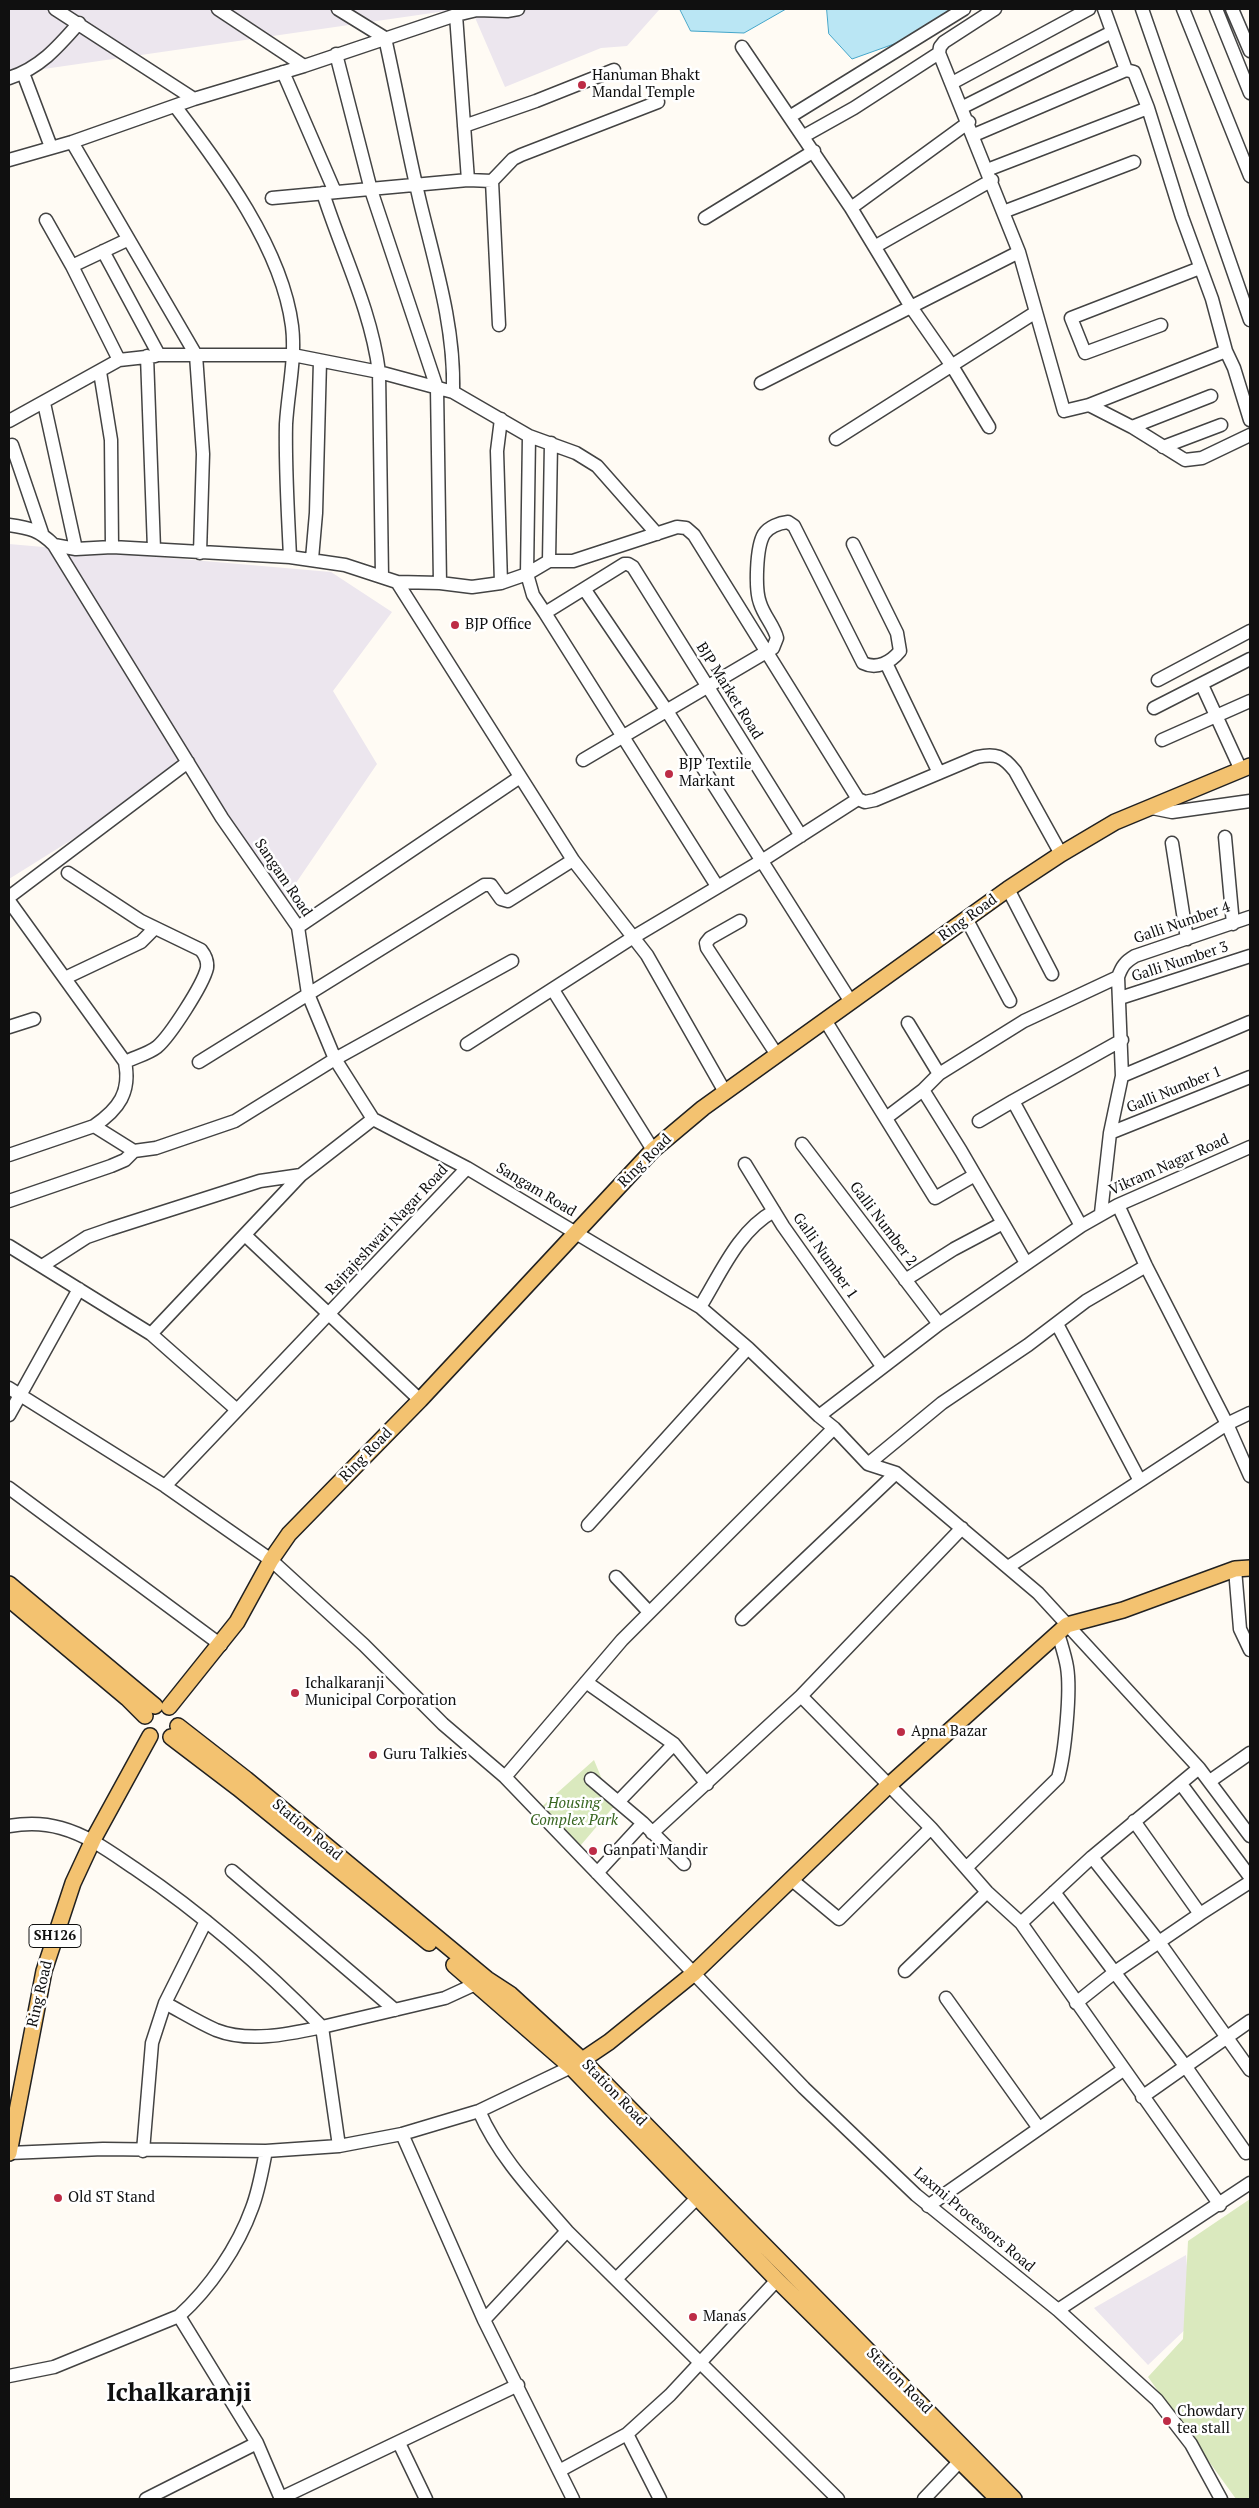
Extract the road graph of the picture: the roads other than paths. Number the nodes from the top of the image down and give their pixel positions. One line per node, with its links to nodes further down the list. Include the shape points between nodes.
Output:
1 (54, 9): 14 (street)
2 (218, 9): 21 (street)
3 (338, 9): 16 (street)
4 (518, 9): 13 (street)
5 (964, 9): 34 (street)
6 (995, 9): 19 (street, via 944,42)
7 (1090, 9): 27 (street)
8 (1104, 9): 15 (street)
9 (1142, 9): 64 (street)
10 (1183, 9): 45 (street)
11 (1216, 9): 28 (street)
12 (1232, 9): 18 (street)
13 (451, 12): 16 (street); 36 (street)
14 (79, 23): 25 (street, via 55,52); 29 (street)
15 (1112, 32): 23 (street); 32 (street)
16 (385, 38): 20 (street); 48 (street)
17 (742, 48): 34 (street)
18 (1250, 51)
19 (939, 53): 27 (street); 38 (street)
20 (336, 54): 21 (street); 49 (street)
21 (304, 66): 24 (street)
22 (614, 70): 36 (street)
23 (1126, 70): 33 (street, via 1134,72); 37 (street)
24 (282, 72): 29 (street); 50 (street)
25 (22, 73): 26 (street); 40 (street)
26 (9, 78)
27 (952, 83): 32 (street)
28 (1250, 93)
29 (194, 99): 31 (street)
30 (658, 102): 47 (street, via 521,155)
31 (175, 106): 39 (street); 69 (street, via 234,187 263,238 286,298)
32 (962, 107): 35 (street)
33 (1148, 108): 44 (street); 61 (street)
34 (791, 116): 38 (street)
35 (969, 122): 37 (street); 52 (street)
36 (464, 126): 46 (street)
37 (974, 135): 44 (street)
38 (804, 136): 41 (street)
39 (72, 142): 40 (street); 56 (street)
40 (51, 147): 42 (street)
41 (814, 151): 52 (street); 54 (street)
42 (9, 160)
43 (1134, 162): 53 (street)
44 (989, 175): 53 (street); 57 (street)
45 (1250, 176)
46 (468, 180): 47 (street); 48 (street)
47 (492, 181): 65 (street)
48 (416, 185): 49 (street); 78 (street, via 450,333)
49 (371, 190): 50 (street); 77 (street)
50 (329, 193): 51 (street); 75 (street, via 334,229 361,294)
51 (272, 198)
52 (852, 208): 57 (street)
53 (1003, 212): 59 (street)
54 (705, 218)
55 (46, 220): 60 (street)
56 (127, 240): 58 (street); 68 (street)
57 (876, 246): 62 (street)
58 (103, 251): 60 (street); 70 (street)
59 (1019, 252): 62 (street); 63 (street)
60 (72, 266): 71 (street)
61 (1200, 268): 66 (street, via 1072,318 1085,353); 67 (street)
62 (911, 307): 73 (street); 76 (street)
63 (1036, 312): 73 (street); 81 (street, via 1064,411)
64 (1250, 320)
65 (499, 325)
66 (1161, 325)
67 (1226, 351): 81 (street); 83 (street)
68 (196, 355): 69 (street); 70 (street); 102 (street, via 203,454)
69 (294, 355): 72 (street); 103 (street, via 286,424)
70 (153, 356): 71 (street); 101 (street)
71 (119, 360): 74 (street)
72 (320, 360): 75 (street); 104 (street)
73 (952, 366): 86 (street); 90 (street)
74 (100, 372): 80 (street); 99 (street, via 111,440)
75 (379, 372): 77 (street); 107 (street)
76 (760, 383)
77 (437, 388): 78 (street); 109 (street)
78 (453, 392): 82 (street)
79 (1211, 396): 87 (street)
80 (44, 403): 84 (street); 100 (street)
81 (1089, 405): 87 (street)
82 (500, 419): 89 (street); 110 (street, via 497,451)
83 (1250, 420)
84 (9, 421)
85 (1221, 424): 93 (street)
86 (989, 428)
87 (1132, 428): 93 (street)
88 (1250, 435): 93 (street, via 1202,458 1185,460)
89 (529, 436): 91 (street); 106 (street)
90 (836, 439)
91 (551, 443): 96 (street, via 597,466); 105 (street)
92 (12, 445): 95 (street)
93 (1163, 447)
94 (9, 525): 95 (street)
95 (42, 533): 98 (street, Sangam Road)
96 (657, 534): 105 (street, via 573,561); 114 (street, via 677,527 686,528 694,535)
97 (853, 544): 116 (street, via 900,642 900,651)
98 (54, 545): 100 (street); 127 (street, Sangam Road)
99 (112, 547): 100 (street); 101 (street)
100 (76, 549)
101 (154, 549): 102 (street)
102 (200, 553): 103 (street)
103 (290, 557): 104 (street)
104 (312, 559): 107 (street)
105 (549, 561): 106 (street)
106 (528, 574): 110 (street); 112 (street, via 533,595)
107 (382, 577): 108 (street)
108 (397, 582): 109 (street); 130 (street)
109 (440, 583): 110 (street, via 472,587)
110 (501, 583)
111 (585, 590): 112 (street); 119 (street, BJP Market Road, via 628,564 632,566); 122 (street)
112 (545, 613): 124 (street)
113 (1250, 630): 117 (street)
114 (767, 651): 116 (street, via 774,648 777,638 757,593 756,573 761,541 771,528 788,522 794,526 859,658 869,666); 119 (street); 131 (street)
115 (1250, 660): 118 (street)
116 (886, 663): 129 (street)
117 (1158, 680)
118 (1202, 685): 121 (street); 123 (street)
119 (706, 686): 122 (street); 134 (street, BJP Market Road)
120 (1250, 701): 123 (street)
121 (1154, 708)
122 (667, 711): 124 (street); 139 (street)
123 (1217, 716): 125 (street); 128 (street)
124 (623, 736): 126 (street); 141 (street)
125 (1162, 740)
126 (583, 760)
127 (188, 762): 143 (street); 148 (street, Sangam Road, via 222,818)
128 (1245, 768): 133 (main road, Ring Road)
129 (939, 773): 131 (street, via 875,800); 137 (street, via 992,754 1007,760)
130 (520, 777): 138 (street); 148 (street)
131 (858, 800): 134 (street)
132 (1250, 801): 133 (street, via 1172,812)
133 (1152, 808): 137 (main road, Ring Road, via 1115,822)
134 (801, 836): 139 (street)
135 (1225, 838): 147 (street)
136 (1172, 843): 151 (street)
137 (1061, 854): 142 (main road, Ring Road)
138 (573, 860): 150 (street); 158 (street, via 508,901 501,899 492,885 484,885)
139 (763, 860): 141 (street); 161 (street)
140 (68, 872): 149 (street)
141 (717, 886): 150 (street)
142 (1008, 889): 145 (main road, Ring Road); 154 (street)
143 (9, 899): 156 (street)
144 (1250, 917): 147 (street, Galli Number 4)
145 (967, 920): 160 (street); 161 (main road, Ring Road)
146 (740, 921): 169 (street, via 710,938 706,942 707,948)
147 (1232, 924): 151 (street, Galli Number 4)
148 (298, 927): 158 (street, Sangam Road)
149 (155, 928): 156 (street, via 141,942); 171 (street, via 201,950 207,969 165,1040 154,1049)
150 (632, 938): 157 (street); 177 (street, via 647,955)
151 (1187, 939): 155 (street, Galli Number 4, via 1126,961)
152 (1250, 956): 159 (street, Galli Number 3)
153 (512, 961): 170 (street)
154 (1052, 974)
155 (1118, 977): 159 (street); 173 (street, via 1024,1021)
156 (65, 978): 171 (street)
157 (553, 990): 168 (street); 186 (street)
158 (308, 994): 170 (street, Sangam Road); 172 (street)
159 (1120, 998): 167 (street)
160 (1010, 1001)
161 (851, 1002): 163 (main road, Ring Road)
162 (34, 1019): 166 (street)
163 (825, 1020): 169 (main road, Ring Road); 179 (street)
164 (1250, 1022): 174 (street)
165 (908, 1023): 173 (street)
166 (9, 1027)
167 (1122, 1040): 174 (street); 178 (street)
168 (468, 1044)
169 (776, 1055): 177 (main road, Ring Road)
170 (335, 1059): 180 (street, Sangam Road); 187 (street, via 235,1121 156,1148)
171 (125, 1062): 182 (street, via 124,1093 112,1114)
172 (199, 1062)
173 (939, 1074): 176 (street)
174 (1122, 1076): 183 (street)
175 (1250, 1077): 183 (street, Galli Number 1)
176 (923, 1090): 179 (street); 192 (street)
177 (725, 1092): 186 (main road, Ring Road)
178 (1013, 1101): 181 (street); 198 (street)
179 (886, 1118): 192 (street, via 935,1198)
180 (372, 1119): 190 (street, Sangam Road); 191 (street)
181 (979, 1121)
182 (94, 1126): 187 (street); 188 (street)
183 (1110, 1133): 196 (street)
184 (802, 1144): 205 (street, Galli Number 2)
185 (1250, 1147): 194 (street, Vikram Nagar Road)
186 (653, 1150): 199 (main road, Ring Road)
187 (134, 1151): 193 (street, via 125,1160 111,1166)
188 (9, 1155)
189 (745, 1164): 195 (street, Galli Number 1)
190 (467, 1168): 199 (street, Sangam Road); 208 (street, Rajrajeshwari Nagar Road)
191 (301, 1175): 200 (street); 203 (street, via 260,1181 87,1237)
192 (975, 1175): 197 (street)
193 (9, 1201)
194 (1118, 1205): 196 (street, Vikram Nagar Road); 204 (street)
195 (774, 1211): 207 (street, via 761,1218 746,1233); 213 (street, Galli Number 1)
196 (1101, 1214): 198 (street, Vikram Nagar Road)
197 (1003, 1223): 202 (street); 205 (street, via 954,1248)
198 (1081, 1226): 202 (street, Vikram Nagar Road)
199 (576, 1232): 207 (street, Sangam Road); 216 (main road, Ring Road)
200 (246, 1236): 208 (street); 211 (street, via 188,1292)
201 (9, 1246): 203 (street)
202 (1026, 1263): 209 (street, Vikram Nagar Road)
203 (42, 1266): 206 (street)
204 (1146, 1266): 210 (street, via 1086,1301); 221 (street)
205 (905, 1280): 209 (street, Galli Number 2)
206 (80, 1289): 211 (street); 215 (street)
207 (700, 1307): 212 (street, Sangam Road)
208 (330, 1314): 216 (street); 217 (street, Rajrajeshwari Nagar Road)
209 (939, 1324): 213 (street, Vikram Nagar Road)
210 (1058, 1324): 223 (street, via 942,1403); 226 (street)
211 (151, 1334): 217 (street)
212 (748, 1348): 220 (street, Sangam Road); 229 (street)
213 (882, 1366): 220 (street, Vikram Nagar Road)
214 (9, 1388): 215 (street, Laxmi Processors Road)
215 (20, 1396): 219 (street); 227 (street, Laxmi Processors Road)
216 (420, 1400): 231 (main road, Ring Road, via 289,1534)
217 (237, 1410): 227 (street, Rajrajeshwari Nagar Road)
218 (1250, 1413): 221 (street)
219 (9, 1415)
220 (819, 1416): 222 (street, Sangam Road)
221 (1227, 1424): 225 (street); 226 (street)
222 (834, 1428): 223 (street, Sangam Road); 237 (street)
223 (868, 1464): 224 (street)
224 (896, 1473): 230 (street); 238 (street)
225 (1250, 1476)
226 (1140, 1481): 232 (street)
227 (164, 1486): 231 (street, Laxmi Processors Road)
228 (9, 1488): 240 (street)
229 (588, 1525)
230 (962, 1528): 232 (street); 243 (street)
231 (271, 1560): 240 (main road, Ring Road); 250 (street, Laxmi Processors Road, via 364,1645 443,1724)
232 (1008, 1567): 239 (street, via 1038,1593)
233 (1243, 1569): 239 (main road); 241 (street, via 1240,1629)
234 (616, 1577): 237 (street)
235 (9, 1584): 244 (main road)
236 (9, 1599): 244 (main road, via 128,1698)
237 (649, 1612): 242 (street)
238 (742, 1619)
239 (1062, 1629): 249 (street); 255 (main road); 266 (street, via 1067,1687 1063,1761 1058,1778)
240 (221, 1645): 244 (main road, Ring Road)
241 (1250, 1650)
242 (586, 1682): 247 (street); 250 (street)
243 (801, 1696): 253 (street); 255 (street)
244 (157, 1710): 245 (main road, via 175,1712); 246 (main road, via 145,1730)
245 (174, 1732): 246 (main road, via 156,1740); 281 (main road, Station Road, via 246,1779)
246 (150, 1736): 263 (main road, Ring Road / SH126)
247 (674, 1744): 253 (street); 256 (street)
248 (1250, 1754): 252 (street)
249 (1199, 1768): 252 (street); 254 (street)
250 (505, 1777): 268 (street, Laxmi Processors Road)
251 (591, 1779): 256 (street)
252 (1210, 1781): 262 (street)
253 (708, 1784): 261 (street)
254 (1181, 1784): 257 (street); 269 (street)
255 (888, 1786): 260 (street); 270 (main road)
256 (618, 1802): 258 (street)
257 (1134, 1822): 264 (street); 274 (street)
258 (643, 1823): 261 (street); 268 (street)
259 (9, 1826): 263 (street, via 45,1825)
260 (931, 1828): 266 (street); 270 (street, via 839,1919)
261 (652, 1833): 265 (street)
262 (1250, 1836)
263 (93, 1840): 275 (street); 300 (main road, Ring Road / SH126, via 74,1883 44,1970)
264 (1092, 1857): 273 (street); 277 (street)
265 (684, 1864)
266 (966, 1868): 272 (street)
267 (232, 1871): 285 (street)
268 (597, 1873): 280 (street, Laxmi Processors Road)
269 (1250, 1878)
270 (792, 1880): 280 (main road)
271 (1250, 1882): 274 (street)
272 (987, 1892): 276 (street); 278 (street)
273 (1054, 1892): 276 (street); 279 (street)
274 (1200, 1914): 277 (street)
275 (206, 1921): 283 (street); 287 (street, via 270,1974)
276 (1021, 1923): 284 (street)
277 (1158, 1942): 279 (street); 288 (street)
278 (905, 1971)
279 (1115, 1972): 284 (street); 290 (street)
280 (693, 1974): 289 (main road, via 610,2042); 305 (street, Laxmi Processors Road, via 804,2088)
281 (481, 1981): 285 (street, via 445,1998); 289 (main road, Station Road)
282 (946, 1998): 295 (street)
283 (165, 2003): 287 (street, via 217,2030 239,2035 266,2036); 298 (street, via 152,2043)
284 (1076, 2003): 291 (street)
285 (395, 2010): 287 (street)
286 (1250, 2021): 288 (street)
287 (322, 2027): 297 (street)
288 (1227, 2039): 290 (street); 292 (street)
289 (577, 2063): 294 (street); 303 (main road, Station Road); 328 (main road, Station Road)
290 (1186, 2067): 293 (street); 301 (street)
291 (1123, 2070): 293 (street); 295 (street)
292 (1250, 2070)
293 (1142, 2097): 304 (street)
294 (479, 2111): 296 (street); 306 (street, via 512,2167)
295 (1038, 2127): 305 (street)
296 (402, 2134): 297 (street); 311 (street)
297 (339, 2146): 299 (street)
298 (143, 2151): 299 (street); 300 (street)
299 (266, 2151): 310 (street, via 252,2208 228,2256 194,2303)
300 (9, 2153)
301 (1246, 2153)
302 (1250, 2183): 304 (street)
303 (697, 2198): 307 (street); 308 (main road, Station Road)
304 (1220, 2205): 309 (street)
305 (928, 2206): 309 (street, Laxmi Processors Road)
306 (567, 2231): 307 (street); 311 (street)
307 (616, 2279): 312 (street)
308 (777, 2280): 312 (street); 318 (main road, Station Road)
309 (1058, 2310): 329 (street, Laxmi Processors Road, via 1157,2400 1191,2444)
310 (179, 2316): 313 (street, via 54,2367); 316 (street)
311 (484, 2320): 314 (street)
312 (701, 2362): 315 (street); 325 (street)
313 (9, 2376)
314 (518, 2385): 317 (street); 319 (street)
315 (627, 2434): 319 (street); 324 (street)
316 (257, 2443): 320 (street); 321 (street)
317 (399, 2443): 321 (street); 322 (street)
318 (961, 2460): 326 (street); 327 (main road, Station Road)
319 (559, 2471): 323 (street)
320 (146, 2499)
321 (281, 2499)
322 (426, 2499)
323 (573, 2499)
324 (660, 2499)
325 (838, 2499)
326 (924, 2499)
327 (998, 2499)
328 (1014, 2499)
329 (1221, 2499)

